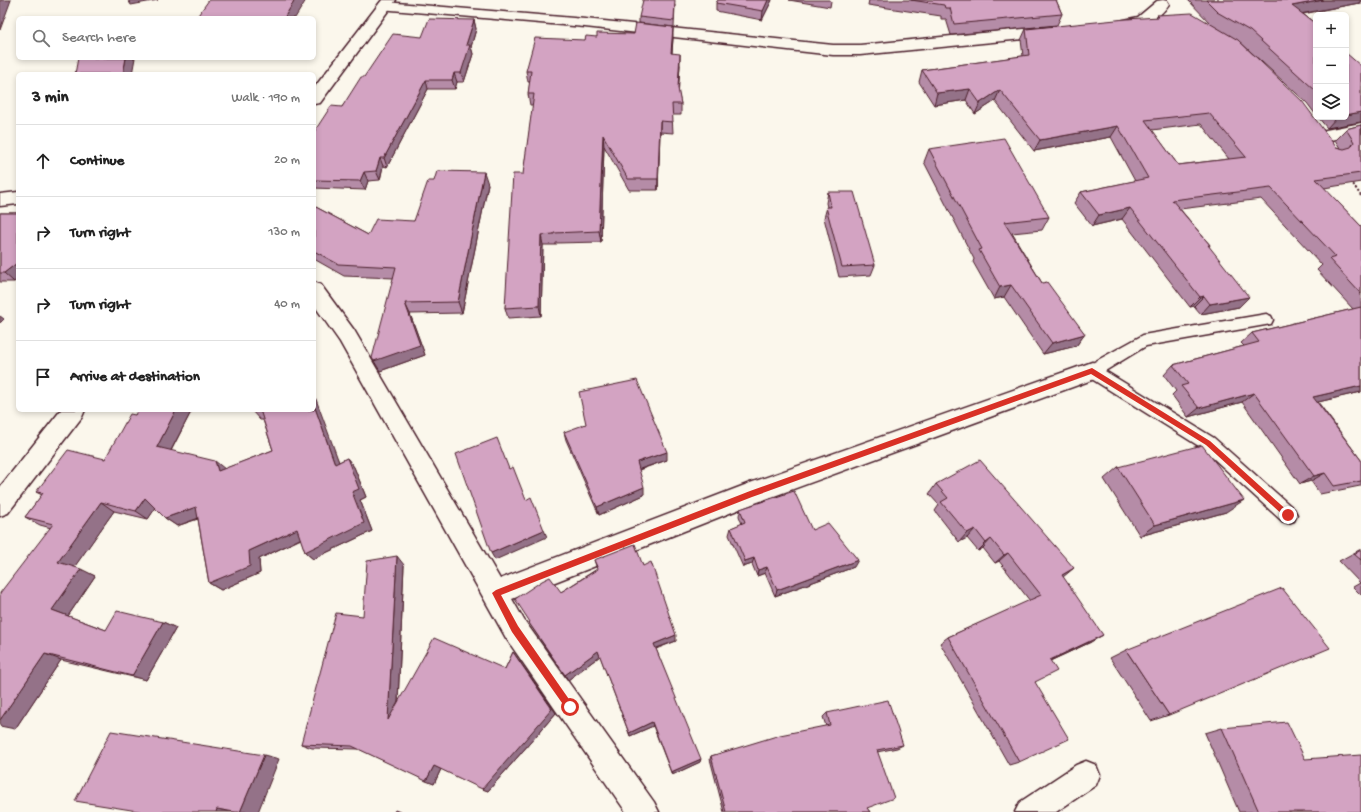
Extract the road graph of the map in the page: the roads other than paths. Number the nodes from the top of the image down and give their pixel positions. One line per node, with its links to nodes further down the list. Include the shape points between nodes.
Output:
1 (387, 3): 4 (street, via 833,50 860,50); 5 (street)
2 (1164, 5): 3 (street, via 1143,21)
3 (1109, 26)
4 (1072, 29)
5 (316, 96)
6 (1361, 128): 7 (street, via 1318,130)
7 (1333, 153)
8 (16, 198): 9 (street)
9 (0, 200)
10 (316, 293): 16 (street, via 347,336)
11 (1266, 320): 12 (lane, via 1143,341)
12 (1092, 371): 15 (lane, via 1208,443); 16 (street, via 743,497)
13 (72, 412): 14 (street)
14 (0, 506)
15 (1288, 515)
16 (496, 593): 18 (street, via 515,629)
17 (1086, 775): 19 (street)
18 (644, 812)
19 (1030, 812)

